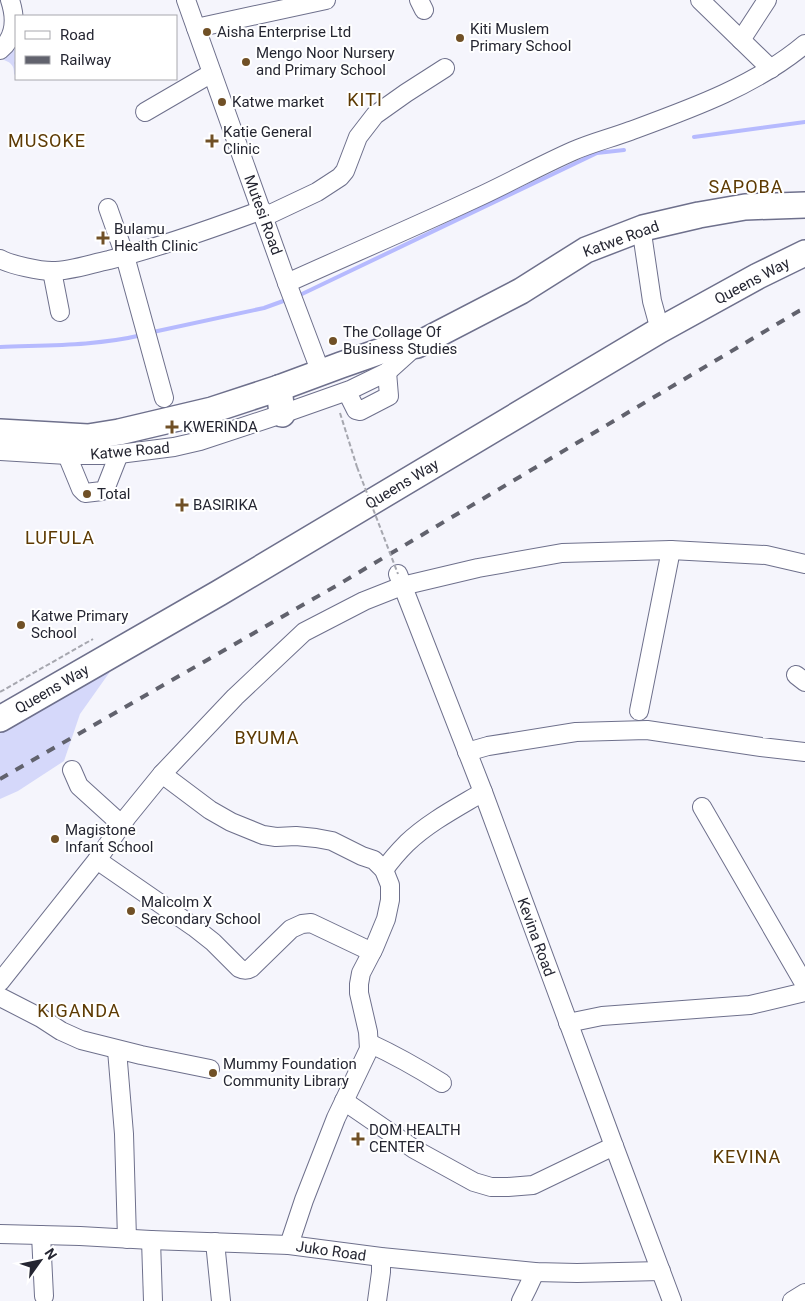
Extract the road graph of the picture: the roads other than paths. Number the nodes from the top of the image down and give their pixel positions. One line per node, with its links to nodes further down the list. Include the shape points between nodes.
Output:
1 (10, 0): 6 (street)
2 (326, 0): 5 (street)
3 (700, 0): 7 (street)
4 (767, 0): 7 (street)
5 (187, 15): 12 (street, Mutesi Road)
6 (15, 23): 9 (street, via 12,35)
7 (742, 40): 11 (street)
8 (805, 44): 11 (street)
9 (0, 50)
10 (445, 68): 16 (street, via 375,115 358,138 340,177 317,192)
11 (771, 69): 22 (street, via 692,107 573,151 475,199)
12 (212, 73): 13 (street); 16 (street, Mutesi Road)
13 (145, 112)
14 (796, 206): 25 (highway, Katwe Road, via 745,208 643,228 586,250 521,291)
15 (108, 208): 19 (street)
16 (263, 213): 19 (street); 22 (street, Mutesi Road)
17 (643, 240): 24 (street)
18 (805, 253): 24 (highway, Queens Way)
19 (125, 256): 21 (street); 28 (street)
20 (0, 260): 21 (street)
21 (52, 271): 23 (street)
22 (287, 283): 26 (street, Mutesi Road)
23 (60, 312)
24 (660, 330): 38 (highway, Queens Way, via 220,593)
25 (389, 362): 26 (highway, Katwe Road); 29 (street, Katwe Road, via 341,394)
26 (321, 372): 27 (highway, Katwe Road)
27 (279, 388): 29 (highway); 30 (highway, Katwe Road, via 212,410 88,437)
28 (164, 398)
29 (282, 414): 32 (street, Katwe Road, via 200,441)
30 (0, 432)
31 (0, 451): 33 (street, Katwe Road)
32 (119, 454): 33 (street, Katwe Road); 33 (street, via 106,487 102,491 86,493 81,489)
33 (68, 455)
34 (671, 550): 35 (street, via 766,555); 36 (street, via 562,554); 37 (street)
35 (805, 564)
36 (400, 580): 39 (street, Kevina Road); 42 (street, via 304,632 235,697)
37 (639, 711)
38 (0, 718)
39 (467, 752): 40 (street, via 576,732 647,730); 43 (street, Kevina Road)
40 (805, 752)
41 (72, 770): 45 (street, via 79,786)
42 (162, 774): 45 (street); 47 (street, via 231,822 264,835 332,842 374,860)
43 (483, 792): 47 (street, via 408,842); 53 (street, Kevina Road)
44 (702, 807): 50 (street)
45 (122, 824): 46 (street)
46 (97, 860): 48 (street, via 194,927 243,970 251,968 291,929 302,924 311,923); 49 (street)
47 (384, 870): 48 (street, via 390,885 390,900)
48 (372, 952): 54 (street, via 359,984)
49 (0, 982)
50 (805, 985)
51 (805, 992): 53 (street, via 750,1005 602,1016)
52 (0, 997): 55 (street, via 61,1031)
53 (568, 1023): 59 (street, Kevina Road)
54 (370, 1043): 57 (street, via 413,1064); 58 (street)
55 (117, 1050): 56 (street); 62 (street, via 124,1134)
56 (210, 1069)
57 (442, 1083)
58 (344, 1101): 59 (street, via 414,1149 474,1182 491,1187 533,1185); 65 (street)
59 (614, 1146): 67 (street, Kevina Road)
60 (0, 1234): 61 (street, Juko Road)
61 (41, 1235): 62 (street, Juko Road); 70 (street)
62 (127, 1239): 63 (street, Juko Road)
63 (151, 1240): 64 (street, Juko Road); 71 (street)
64 (215, 1242): 65 (street, Juko Road); 72 (street)
65 (289, 1245): 66 (street, Juko Road)
66 (381, 1257): 68 (street, Juko Road); 73 (street)
67 (661, 1271): 68 (street, Juko Road); 75 (street, Kevina Road)
68 (534, 1272): 74 (street)
69 (805, 1293): 76 (street)
70 (44, 1296)
71 (153, 1301)
72 (220, 1301)
73 (377, 1301)
74 (521, 1301)
75 (672, 1301)
76 (792, 1301)

